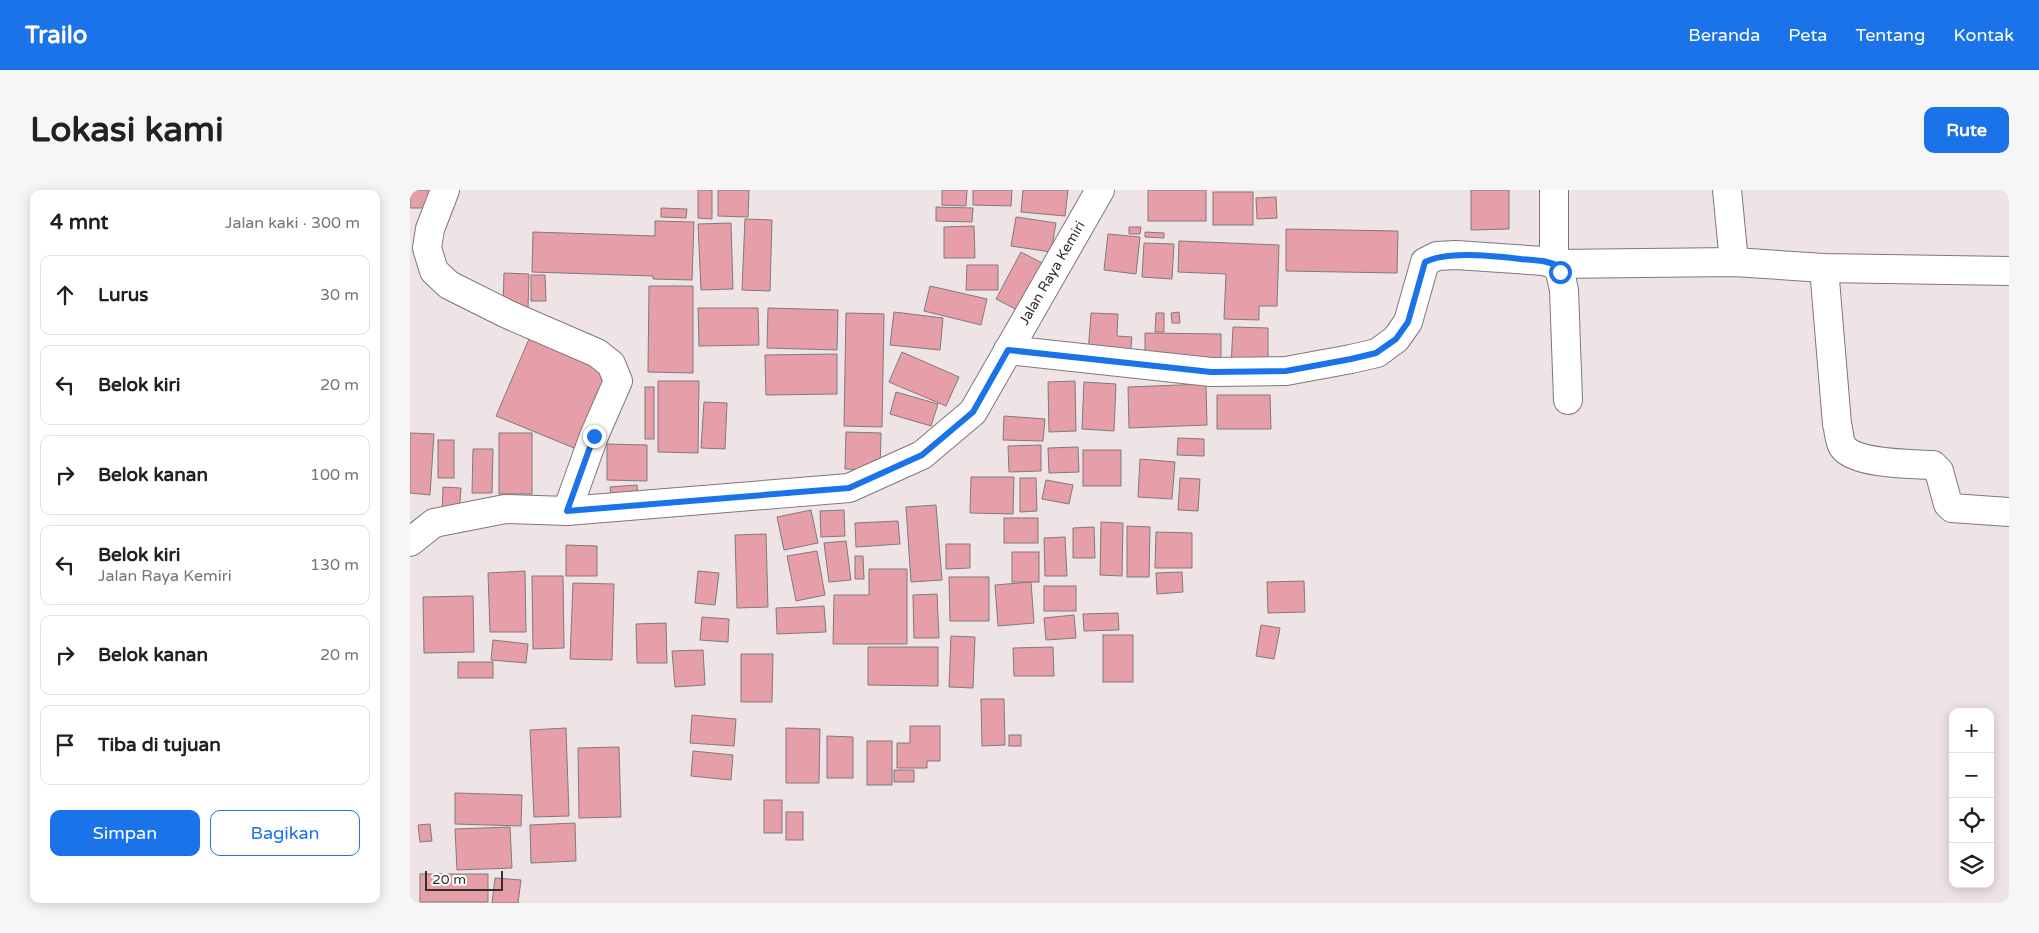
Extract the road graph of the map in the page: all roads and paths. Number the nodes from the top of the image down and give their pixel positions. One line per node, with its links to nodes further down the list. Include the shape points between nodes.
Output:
1 (445, 190): 11 (street, via 430,229 427,248 434,270 443,280 507,314 598,353 611,364 618,381)
2 (1100, 190): 9 (street, Jalan Raya Kemiri)
3 (1554, 190): 6 (street)
4 (1727, 190): 5 (street)
5 (1734, 262): 6 (street); 7 (street)
6 (1554, 264): 9 (street, via 1437,256 1425,262 1408,322 1396,339 1376,353 1286,371 1211,372); 10 (street, via 1560,272 1564,290)
7 (1824, 268): 8 (street); 12 (street, via 1837,424 1842,446 1853,455 1874,460 1932,465 1940,471 1948,504 1952,508)
8 (2009, 271)
9 (1008, 350): 11 (street, Jalan Raya Kemiri, via 973,412 922,455 849,488)
10 (1568, 400)
11 (567, 511): 13 (street, Jalan Raya Kemiri, via 505,509 434,523)
12 (2009, 512)
13 (410, 542)

